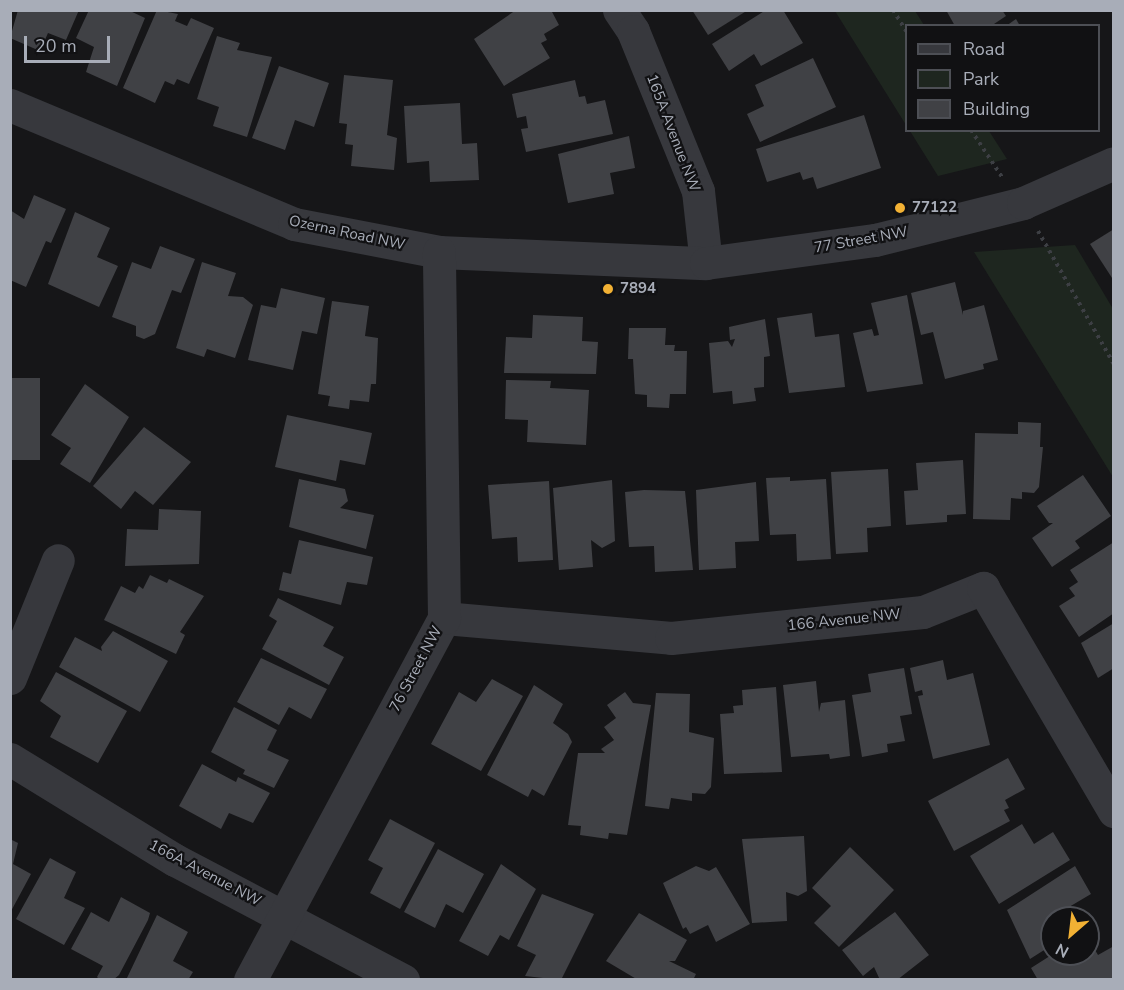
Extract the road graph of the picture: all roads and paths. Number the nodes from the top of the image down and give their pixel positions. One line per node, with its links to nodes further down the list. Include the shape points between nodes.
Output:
1 (619, 10): 9 (street, 165A Avenue NW, via 633,31 698,191)
2 (893, 10): 3 (path)
3 (905, 29)
4 (10, 105): 8 (street, Ozerna Road NW, via 294,224)
5 (972, 132): 7 (path)
6 (1113, 163): 7 (street, 77 Street NW)
7 (1023, 203): 9 (street, 77 Street NW, via 875,240); 10 (path)
8 (439, 252): 9 (street, Ozerna Road NW); 12 (street, 76 Street NW)
9 (706, 262)
10 (1113, 364)
11 (58, 560): 13 (street)
12 (444, 618): 15 (street, 166 Avenue NW, via 671,638 923,612 983,588); 16 (street, 76 Street NW)
13 (10, 678)
14 (10, 759): 16 (street, 166A Avenue NW, via 175,860)
15 (1113, 811)
16 (285, 914): 17 (street, 76 Street NW); 18 (street, 166A Avenue NW)
17 (250, 980)
18 (403, 980)

